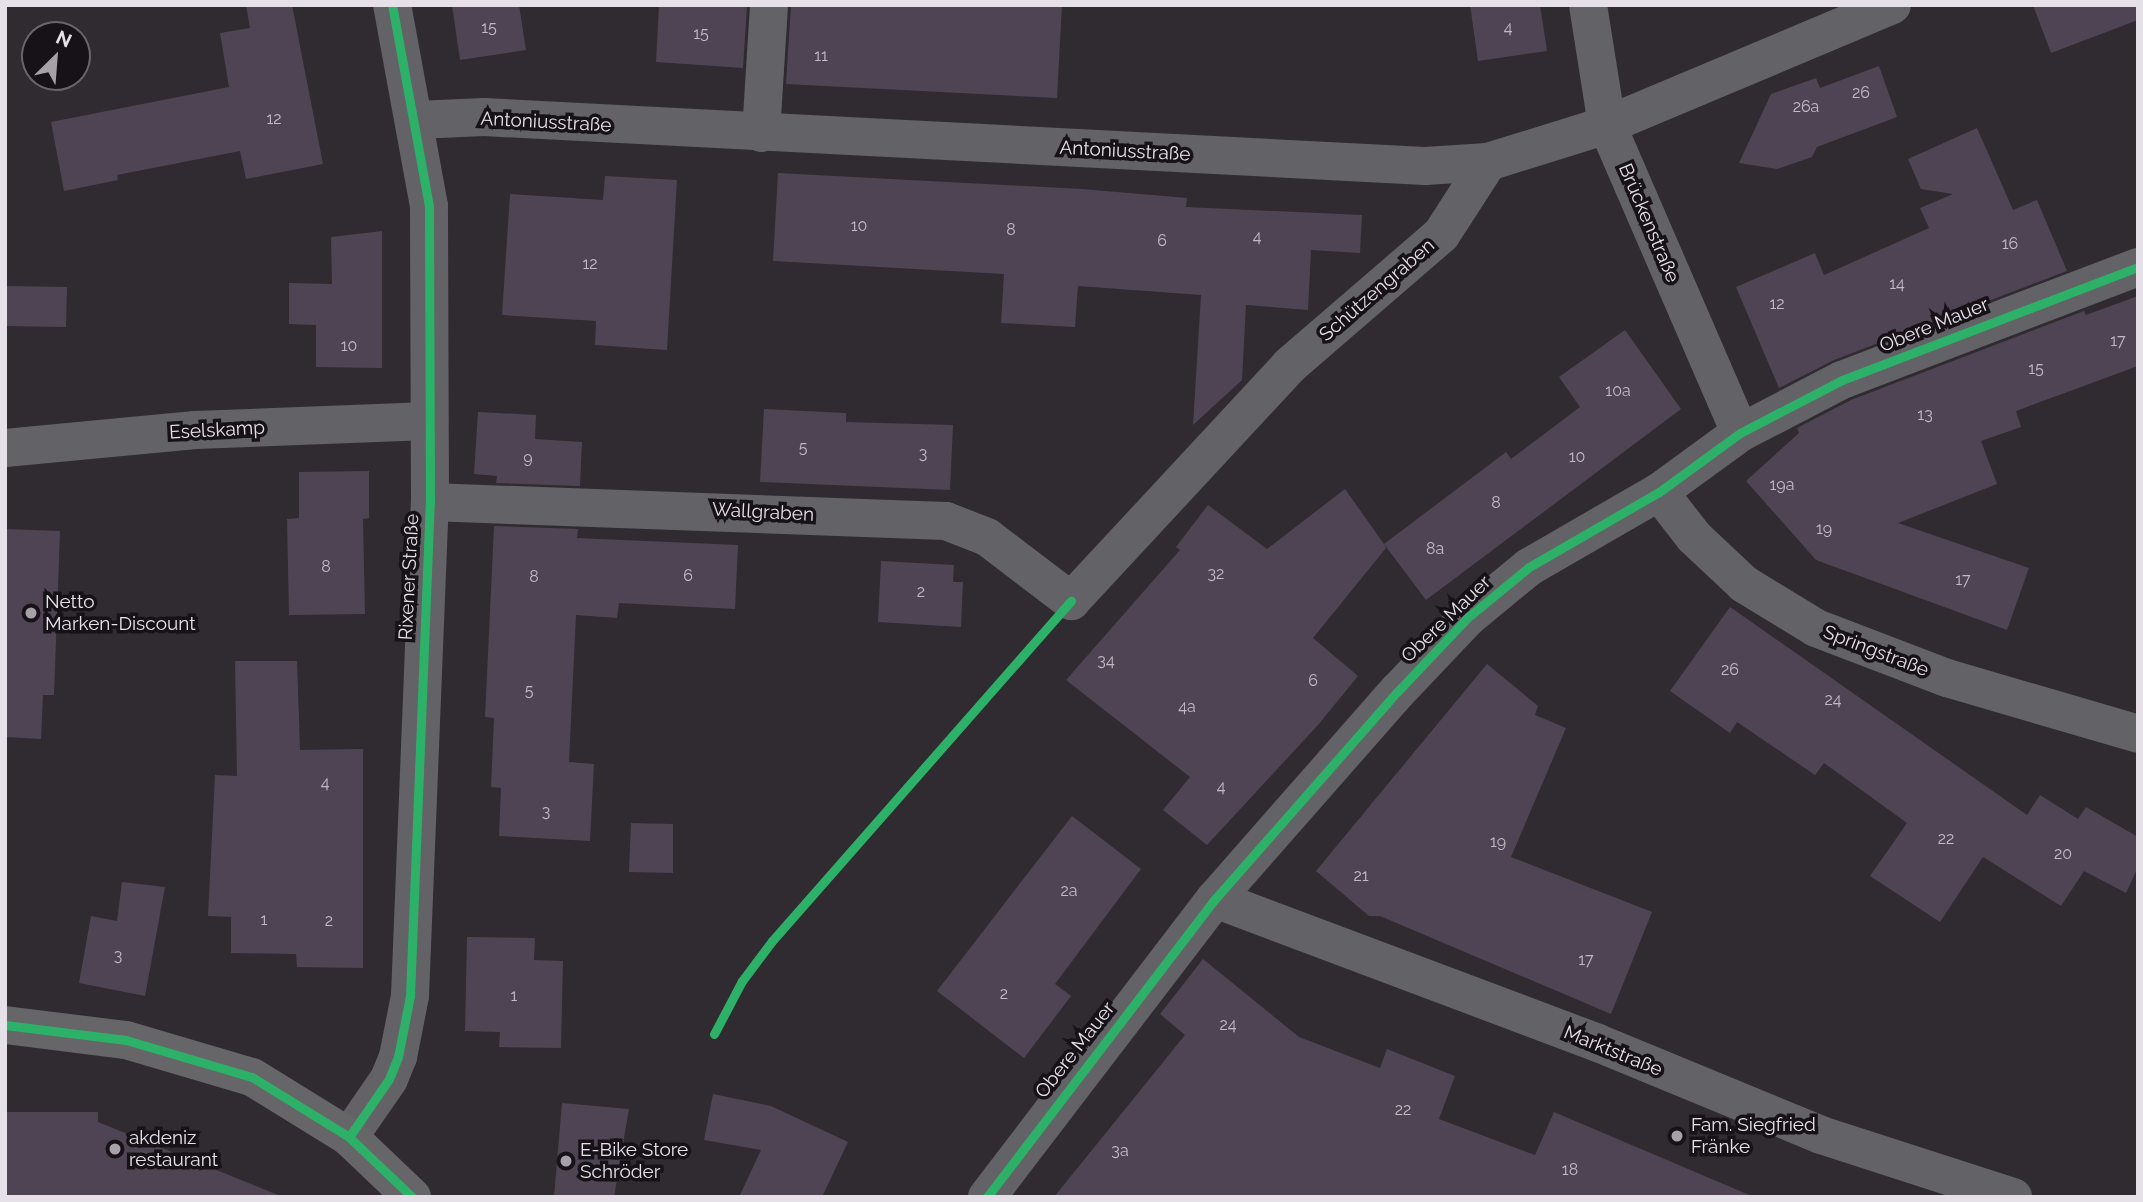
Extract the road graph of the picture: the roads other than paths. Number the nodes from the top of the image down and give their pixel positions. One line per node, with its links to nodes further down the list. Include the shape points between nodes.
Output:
1 (392, 5): 5 (street, Rixener Straße)
2 (769, 5): 7 (street)
3 (1588, 5): 6 (street, Brückenstraße)
4 (1892, 5): 6 (street)
5 (416, 120): 7 (street, Antoniusstraße, via 484,117); 10 (street, Rixener Straße, via 429,206)
6 (1607, 125): 8 (street); 11 (street, Brückenstraße)
7 (761, 133): 8 (street, Antoniusstraße, via 1425,166)
8 (1488, 162): 15 (street, Schützengraben, via 1441,235 1289,366)
9 (2138, 267): 11 (street, Obere Mauer, via 1842,380)
10 (429, 421): 12 (street, Eselskamp, via 195,430); 14 (street, Rixener Straße)
11 (1740, 433): 13 (street, Obere Mauer)
12 (5, 448)
13 (1659, 492): 16 (street, Springstraße, via 1721,565 1816,628 1937,675); 17 (street, Obere Mauer, via 1529,567 1467,618)
14 (430, 502): 15 (street, Wallgraben, via 946,520 987,537); 19 (street, Rixener Straße, via 410,996 389,1079)
15 (1071, 601)
16 (2138, 734)
17 (1215, 899): 20 (street, Marktstraße, via 1572,1033 1821,1135); 22 (street, Obere Mauer)
18 (5, 1026): 19 (street, via 102,1036 219,1065 276,1089)
19 (349, 1137): 21 (street)
20 (1999, 1195)
21 (412, 1197)
22 (987, 1197)

